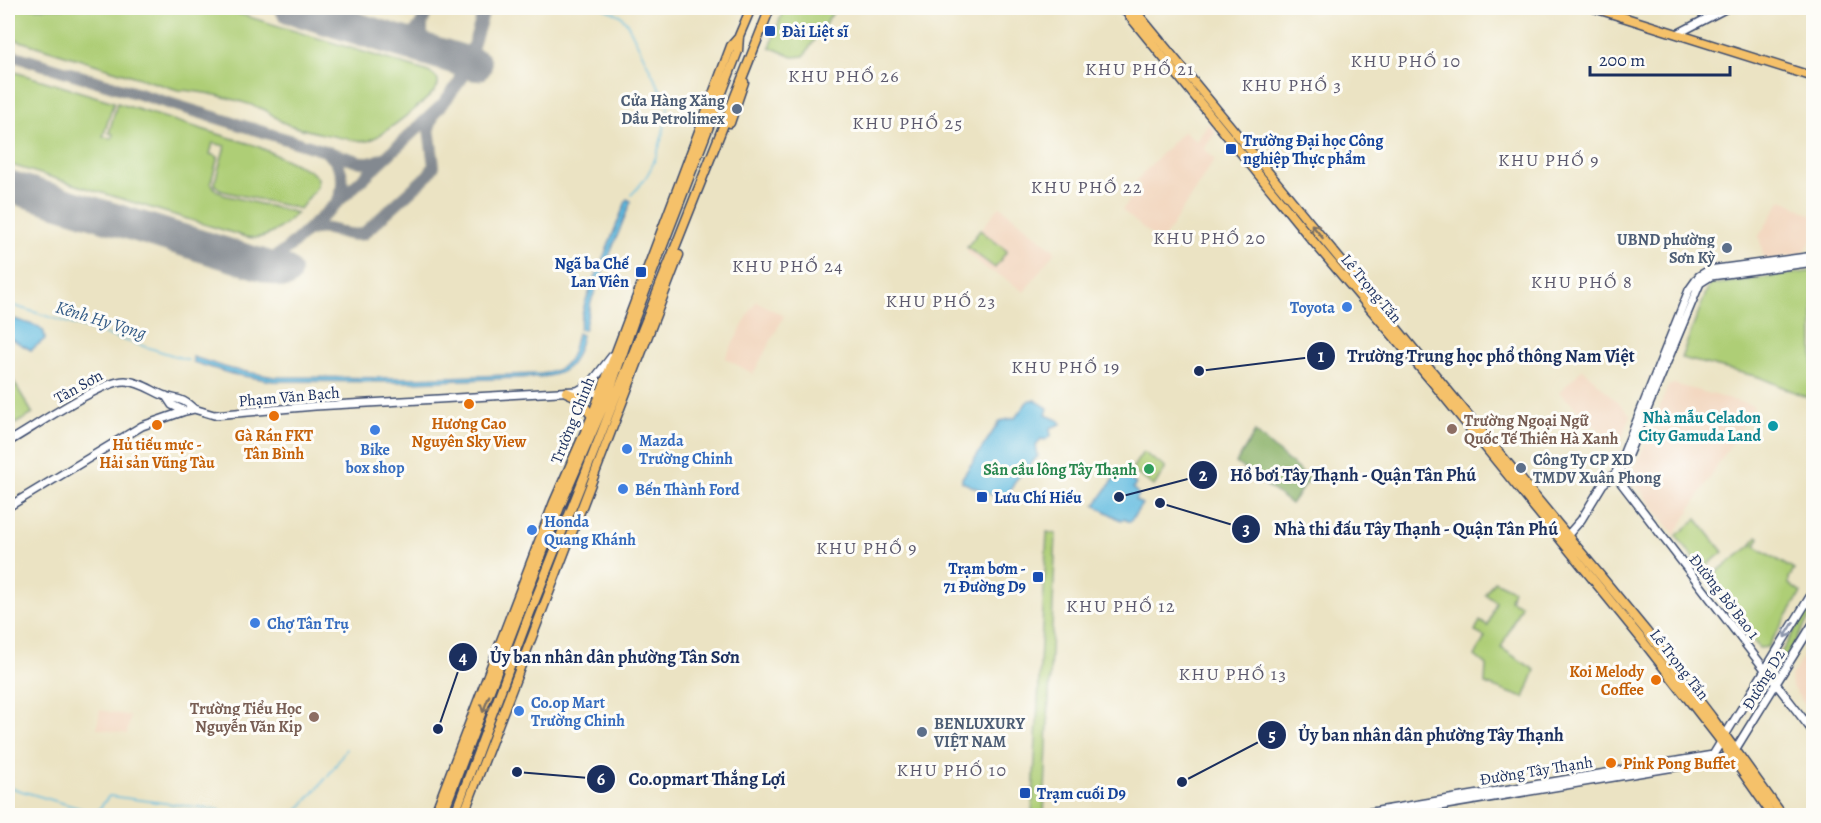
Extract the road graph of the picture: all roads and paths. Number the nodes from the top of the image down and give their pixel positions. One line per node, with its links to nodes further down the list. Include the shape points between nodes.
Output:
1 (751, 8): 8 (main road, Trường Chinh)
2 (770, 8): 18 (main road, Trường Chinh, via 745,69 741,93)
3 (1123, 8): 24 (main road, Lê Trọng Tấn, via 1307,234)
4 (1133, 8): 24 (main road, Lê Trọng Tấn, one-way to 4)
5 (1593, 8): 7 (main road)
6 (1727, 8): 7 (street)
7 (1677, 34): 9 (main road)
8 (739, 36): 10 (main road, Trường Chinh, via 738,51); 11 (main road, Trường Chinh, via 731,46)
9 (1814, 77)
10 (704, 140): 11 (main road); 18 (main road, Trường Chinh, via 635,318)
11 (693, 147): 15 (main road, Trường Chinh)
12 (1814, 256): 14 (street, via 1709,270)
13 (1814, 262): 14 (street)
14 (1703, 276): 22 (street, via 1688,301 1623,467)
15 (615, 351): 16 (street, via 591,383); 18 (main road, Trường Chinh)
16 (576, 391): 17 (street, Phạm Văn Bạch); 18 (street, Phạm Văn Bạch)
17 (566, 392): 19 (street, Phạm Văn Bạch, via 315,406 214,416); 20 (main road, via 579,398)
18 (612, 397): 20 (main road, Trường Chinh); 33 (main road, Trường Chinh)
19 (189, 410): 21 (street, Tân Sơn, via 172,405 166,396 137,383 114,381); 23 (street, Phạm Văn Bạch, via 146,423)
20 (594, 419): 32 (main road, Trường Chinh, one-way to 32, via 554,502)
21 (8, 442)
22 (1615, 475): 24 (street, via 1603,483); 27 (street, Đường Bờ Bao 1)
23 (8, 507)
24 (1565, 538): 30 (main road, Lê Trọng Tấn, via 1653,640)
25 (1814, 590): 27 (street, Đường D2, one-way to 27)
26 (1814, 622): 28 (street, Đường D2)
27 (1765, 670): 28 (street, Đường Bờ Bao 1); 30 (street, Đường D2)
28 (1776, 683): 29 (street, Đường Bờ Bao 1); 31 (street, Đường D2)
29 (1814, 733)
30 (1724, 740): 31 (main road, Lê Trọng Tấn); 38 (street, Đường Tây Thạnh, via 1713,755)
31 (1732, 752): 39 (street, Đường Tây Thạnh, via 1717,760); 40 (main road, Lê Trọng Tấn); 41 (main road, Lê Trọng Tấn)
32 (455, 770): 33 (main road); 34 (main road, Trường Chinh); 35 (main road, Trường Chinh)
33 (473, 778): 36 (main road, Trường Chinh); 37 (main road, Trường Chinh)
34 (434, 816)
35 (442, 816)
36 (454, 816)
37 (463, 816)
38 (1348, 816)
39 (1380, 816)
40 (1773, 816)
41 (1783, 816)

